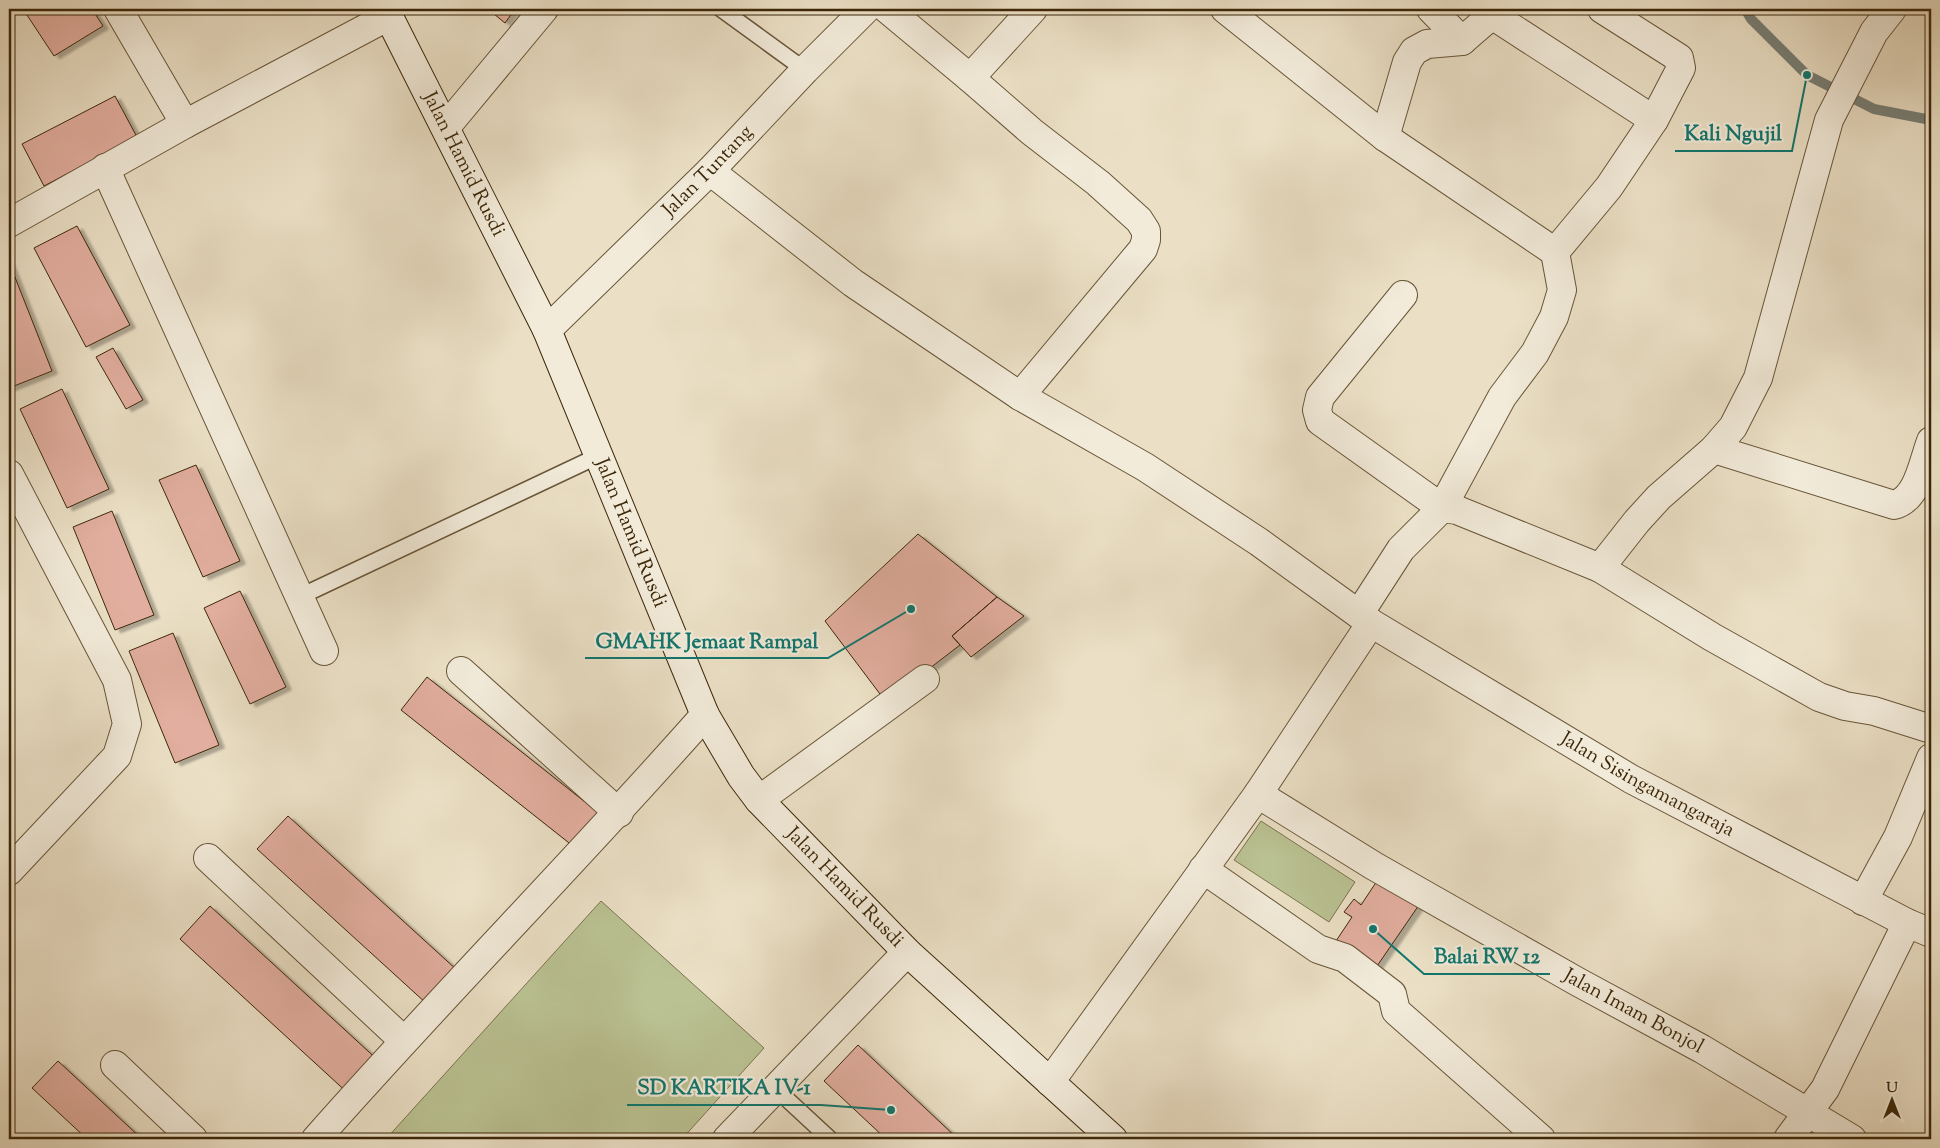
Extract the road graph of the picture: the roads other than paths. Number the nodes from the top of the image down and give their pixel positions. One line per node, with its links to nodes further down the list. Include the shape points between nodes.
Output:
1 (118, 9): 17 (street)
2 (544, 9): 18 (street)
3 (721, 9): 14 (lane)
4 (866, 9): 14 (street, Jalan Tuntang)
5 (887, 9): 15 (street)
6 (1033, 9): 15 (street)
7 (1225, 9): 19 (street)
8 (1431, 9): 13 (street)
9 (1602, 9): 16 (street, via 1679,58 1681,68)
10 (1892, 9): 28 (street, via 1874,32 1829,120 1758,378 1733,428)
11 (1494, 12): 13 (street); 16 (street)
12 (387, 13): 17 (street); 18 (street, Jalan Hamid Rusdi)
13 (1462, 42): 19 (street, via 1426,44 1414,51 1407,62)
14 (805, 70): 21 (street, Jalan Tuntang)
15 (970, 78): 26 (street, via 1098,183 1139,220 1146,231 1143,249)
16 (1654, 120): 23 (street, via 1609,187)
17 (185, 124): 20 (street)
18 (446, 127): 25 (street, Jalan Hamid Rusdi)
19 (1385, 137): 23 (street)
20 (105, 168): 22 (street); 33 (street)
21 (710, 172): 25 (street, Jalan Tuntang); 26 (street, Jalan Sisingamangaraja, via 852,283)
22 (10, 220)
23 (1555, 252): 31 (street, via 1562,290 1554,317 1535,353 1502,397)
24 (1403, 295): 31 (street, via 1320,397 1317,410 1320,421)
25 (547, 330): 29 (street, Jalan Hamid Rusdi)
26 (1020, 396): 34 (street, Jalan Sisingamangaraja, via 1145,467 1259,542)
27 (1931, 441): 28 (street, via 1912,494 1904,503 1894,505)
28 (1714, 449): 32 (street, via 1659,497)
29 (598, 456): 33 (lane); 38 (street, Jalan Hamid Rusdi)
30 (9, 474): 46 (street, via 116,680 127,724 116,756)
31 (1442, 508): 32 (street, via 1457,510); 34 (street, via 1401,550)
32 (1600, 568): 39 (street, via 1712,637 1819,696)
33 (299, 597): 35 (street)
34 (1365, 619): 41 (street); 47 (street, Jalan Sisingamangaraja, via 1631,779)
35 (324, 652)
36 (461, 671): 43 (street)
37 (925, 679): 42 (street)
38 (705, 715): 42 (street, Jalan Hamid Rusdi); 43 (street)
39 (1931, 729)
40 (1931, 758): 47 (street, via 1898,837)
41 (1258, 794): 45 (street); 54 (street, Jalan Imam Bonjol, via 1374,866 1702,1049)
42 (759, 800): 49 (street, Jalan Hamid Rusdi)
43 (619, 813): 50 (street)
44 (208, 858): 50 (street)
45 (1203, 869): 52 (street); 60 (street, via 1318,948 1345,958 1392,994 1396,1011)
46 (9, 871)
47 (1863, 901): 48 (street, Jalan Sisingamangaraja)
48 (1919, 928): 54 (street)
49 (907, 952): 52 (street, Jalan Hamid Rusdi); 53 (street)
50 (403, 1040): 56 (street)
51 (115, 1065): 55 (street)
52 (1050, 1082): 59 (street, Jalan Hamid Rusdi)
53 (776, 1089): 57 (street); 58 (lane)
54 (1809, 1113): 61 (street); 62 (street, Jalan Imam Bonjol)
55 (193, 1139)
56 (316, 1139)
57 (727, 1139)
58 (830, 1139)
59 (1113, 1139)
60 (1541, 1139)
61 (1788, 1139)
62 (1852, 1139)

